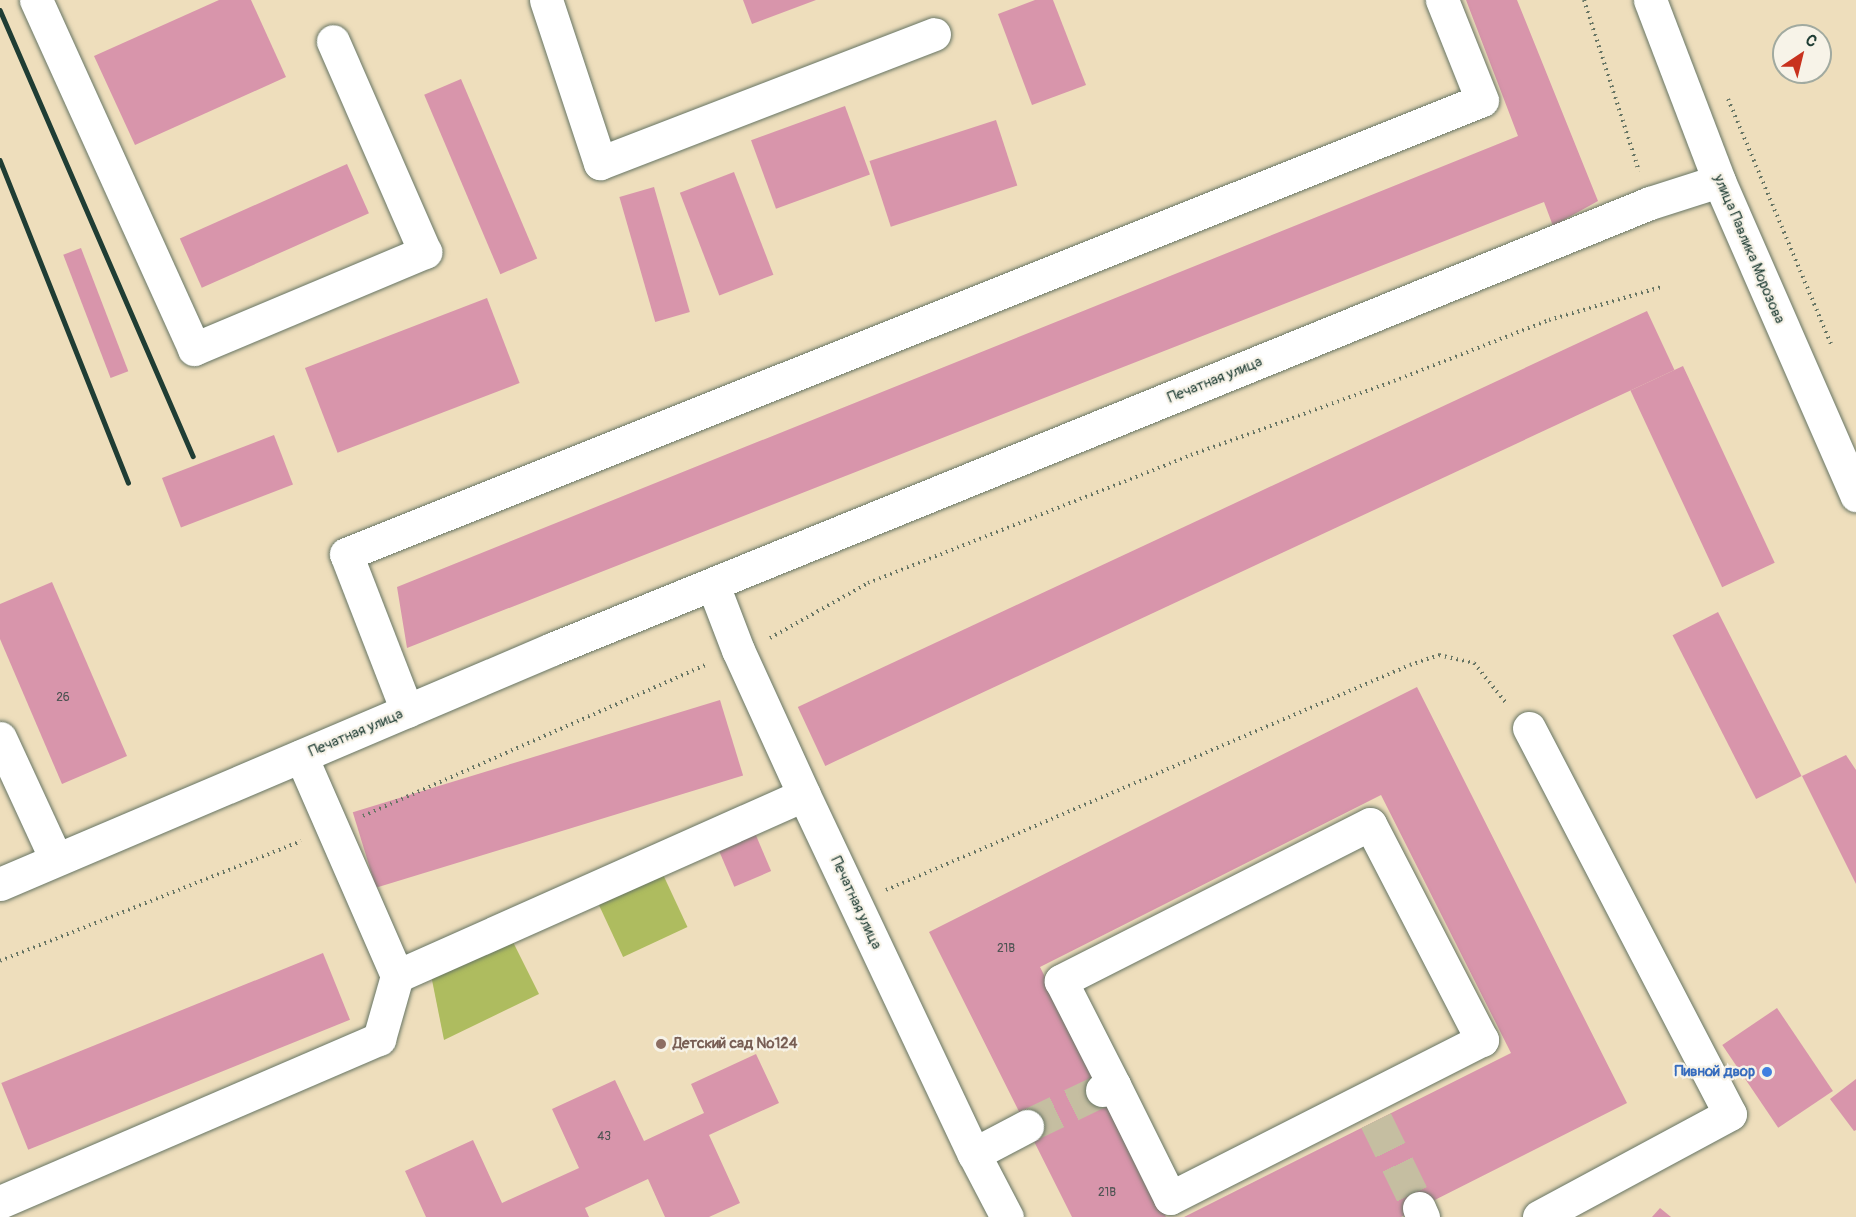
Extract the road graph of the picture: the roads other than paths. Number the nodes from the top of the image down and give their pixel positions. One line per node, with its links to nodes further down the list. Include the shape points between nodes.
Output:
1 (36, 0): 6 (street, via 194,349 425,252)
2 (546, 0): 5 (street, via 600,163)
3 (1442, 0): 10 (street, via 1482,100 346,554)
4 (1650, 0): 7 (street, улица Павлика Морозова)
5 (934, 34)
6 (333, 40)
7 (1719, 180): 8 (street, улица Павлика Морозова); 9 (street, Печатная улица, via 1650,203)
8 (1856, 495)
9 (713, 585): 10 (street, Печатная улица); 14 (street, Печатная улица)
10 (407, 711): 13 (street, Печатная улица)
11 (1529, 728): 23 (street, via 1730,1114)
12 (0, 738): 15 (street)
13 (301, 756): 15 (street, Печатная улица); 17 (street)
14 (804, 795): 17 (street); 20 (street, Печатная улица)
15 (56, 859): 16 (street, Печатная улица)
16 (0, 884)
17 (398, 976): 21 (street, via 379,1039)
18 (1372, 1109): 18 (street, via 1170,1198 1108,1087 1062,981 1370,824 1482,1040)
19 (1027, 1126): 20 (street)
20 (974, 1155): 22 (street, Печатная улица)
21 (0, 1202)
22 (1007, 1217)
23 (1539, 1217)

